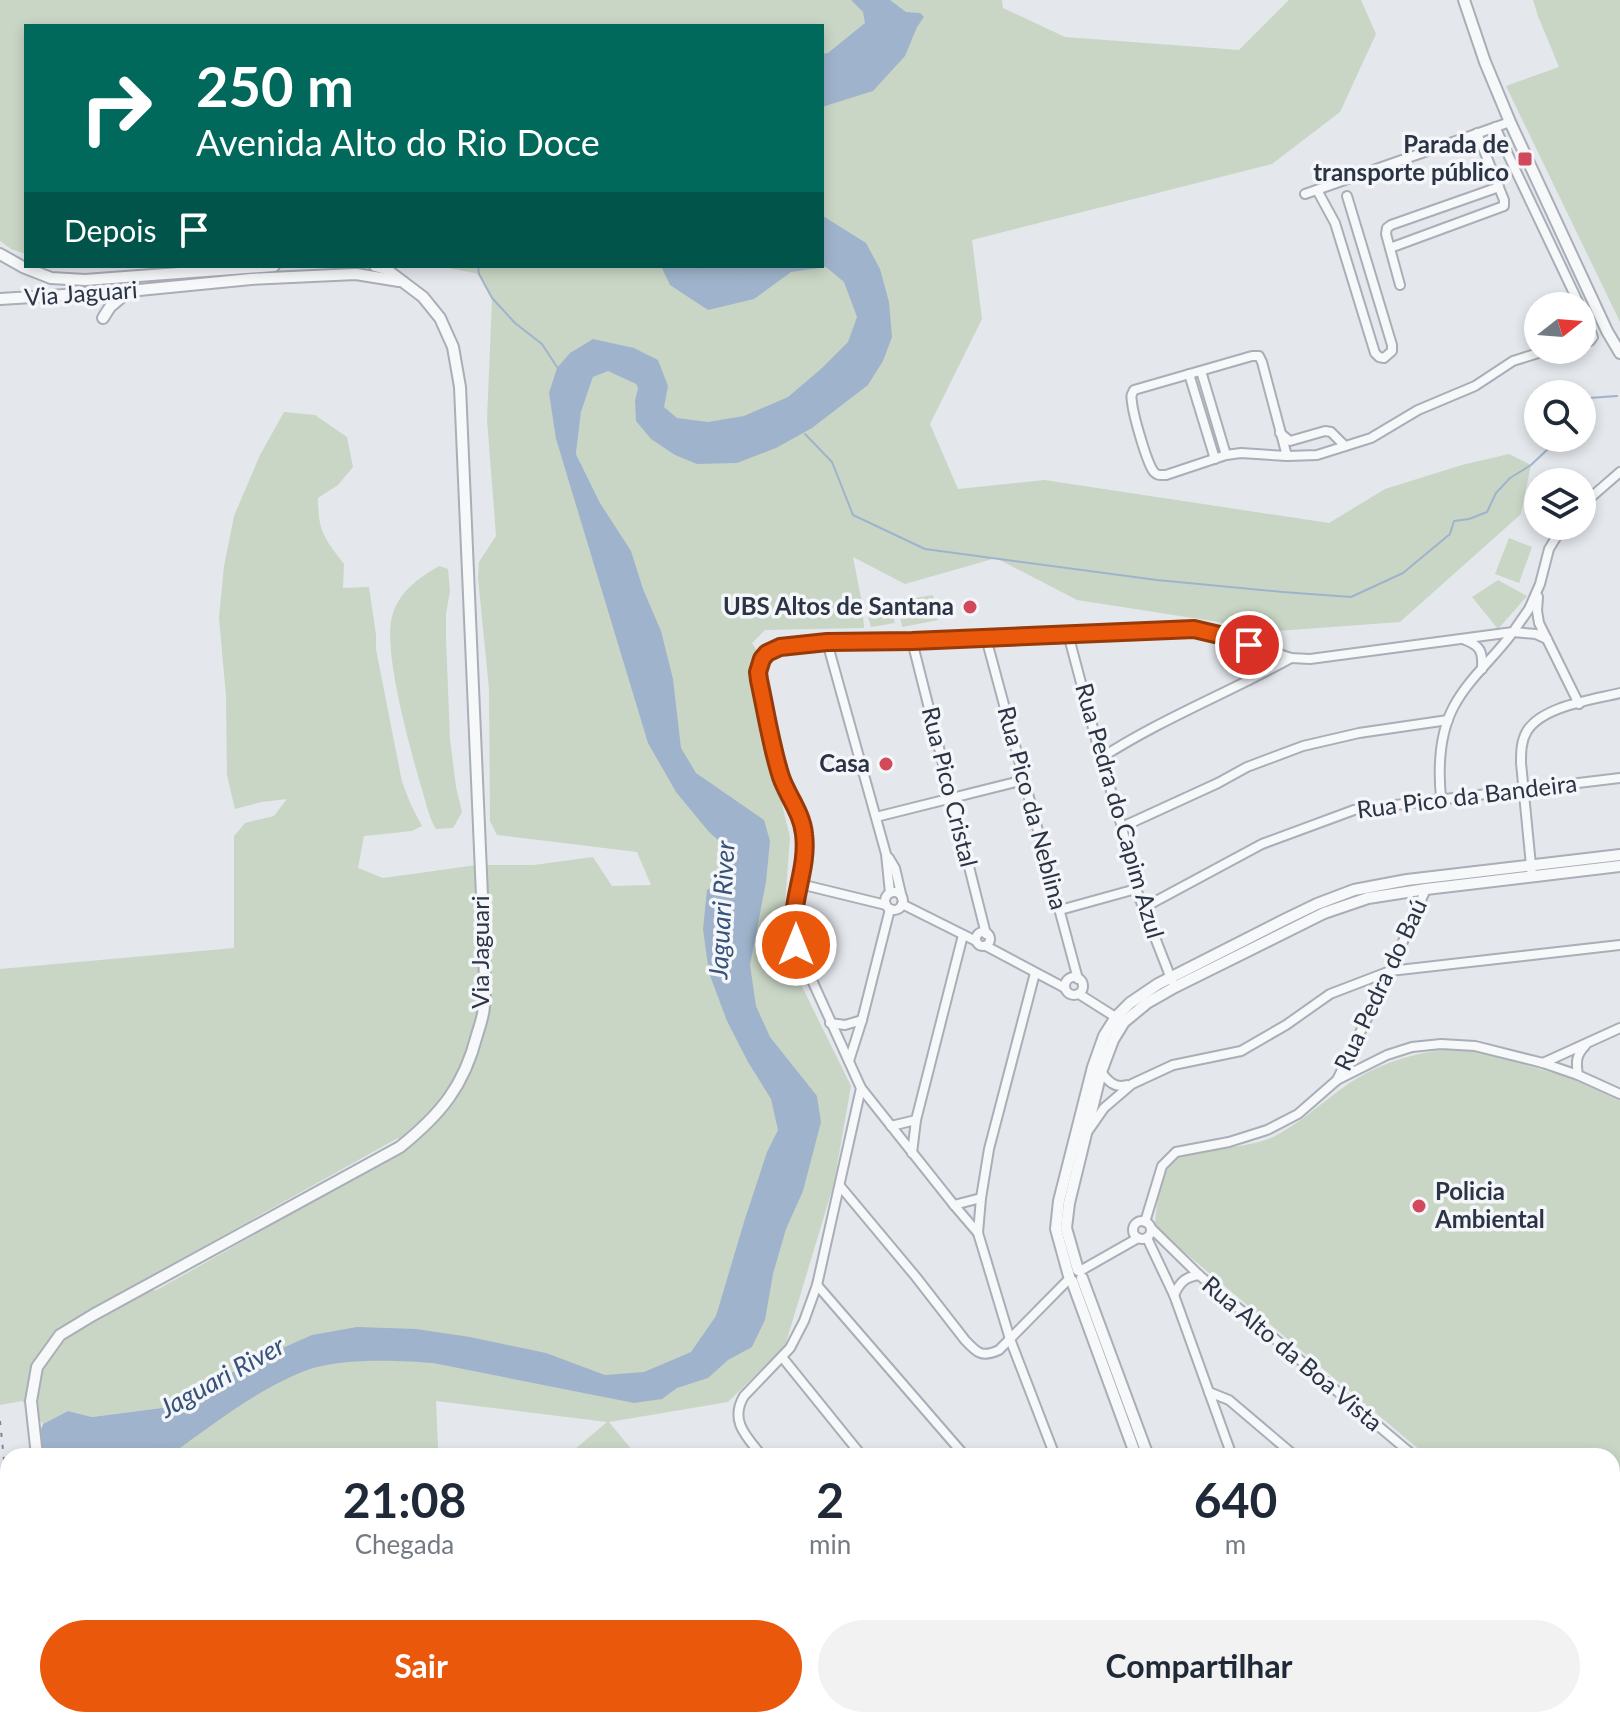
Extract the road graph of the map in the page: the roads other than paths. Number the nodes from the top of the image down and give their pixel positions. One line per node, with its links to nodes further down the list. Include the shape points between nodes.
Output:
1 (1464, 0): 2 (street)
2 (1510, 122): 3 (street); 23 (street)
3 (1495, 127): 4 (street); 20 (street)
4 (1477, 133): 5 (street); 6 (street)
5 (1499, 187): 11 (street, via 1391,225 1386,231); 11 (street, via 1504,206)
6 (1317, 190): 7 (street); 10 (street)
7 (1305, 194)
8 (1347, 196): 9 (street)
9 (1354, 218): 10 (street); 10 (street, via 1392,345 1384,358 1375,353)
10 (1335, 223)
11 (1390, 248): 18 (street)
12 (0, 254): 13 (street, Via Jaguari)
13 (24, 267)
14 (26, 268): 15 (street, Via Jaguari, via 51,278 85,280)
15 (247, 268)
16 (382, 268): 17 (street, Via Jaguari)
17 (401, 282): 19 (street, Via Jaguari, via 356,274); 110 (street, Via Jaguari, via 440,318 453,347 460,387 484,942 484,1008 471,1060 457,1088 400,1147 60,1335 37,1367 31,1401)
18 (1400, 285)
19 (129, 291): 21 (street, Via Jaguari); 22 (street)
20 (1573, 292)
21 (0, 299)
22 (103, 318)
23 (1620, 353)
24 (1524, 358): 28 (street, via 1371,438)
25 (1201, 371): 26 (street); 27 (street, via 1259,356); 29 (street)
26 (1189, 374): 31 (street); 31 (street, via 1134,390 1131,398 1143,445 1159,475)
27 (1280, 433): 28 (street, via 1290,441 1331,432); 30 (street)
28 (1345, 446): 30 (street, via 1317,455)
29 (1226, 455): 30 (street); 31 (street)
30 (1287, 456)
31 (1215, 459)
32 (1620, 472): 33 (street)
33 (1596, 493)
34 (1554, 540): 35 (street)
35 (1540, 584): 36 (street); 40 (street, via 1537,611)
36 (1513, 632): 39 (street); 40 (street); 45 (street)
37 (1068, 634): 38 (street); 43 (street, via 1194,629); 50 (street, Rua Pedra do Capim Azul)
38 (986, 638): 41 (street); 52 (street, Rua Pico da Neblina)
39 (1465, 639): 44 (street); 45 (street, via 1481,651)
40 (1547, 639): 48 (street)
41 (912, 641): 42 (street); 55 (street, Rua Pico Cristal)
42 (827, 642): 56 (street); 62 (street, via 774,649 762,659 758,672 782,778 804,833)
43 (1249, 645): 44 (street); 46 (street, via 1256,665)
44 (1291, 658): 46 (street)
45 (1482, 669): 49 (street)
46 (1247, 682): 50 (street)
47 (1620, 693): 48 (street)
48 (1579, 704): 53 (street, via 1544,715 1527,730)
49 (1448, 720): 54 (street, via 1442,737); 57 (street, via 1303,746)
50 (1101, 758): 57 (street, Rua Pedra do Capim Azul)
51 (1620, 778): 53 (street, Rua Pico da Bandeira)
52 (1024, 780): 55 (street); 69 (street, Rua Pico da Neblina)
53 (1523, 788): 54 (street, Rua Pico da Bandeira); 61 (street)
54 (1441, 798): 68 (street, Rua Pico da Bandeira, via 1341,814 1262,844)
55 (952, 799): 56 (street); 70 (street, Rua Pico Cristal)
56 (876, 817): 58 (street)
57 (1122, 827): 63 (street, Rua Pedra do Capim Azul)
58 (886, 854): 65 (street); 66 (street, via 895,868)
59 (1620, 855): 61 (street)
60 (1620, 866): 61 (street)
61 (1531, 871): 64 (street); 77 (street, via 1407,880 1354,890 1317,904)
62 (800, 884): 67 (street); 82 (street, via 793,933)
63 (1136, 889): 68 (street, Rua Pedra do Capim Azul); 69 (street)
64 (1426, 889): 75 (street, Rua Pedra do Baú); 77 (street, via 1335,908)
65 (890, 893): 66 (street); 67 (street)
66 (902, 901): 67 (street, via 898,909); 71 (street)
67 (888, 907): 80 (street)
68 (1143, 908): 77 (street, Rua Pedra do Capim Azul)
69 (1060, 910): 78 (street, Rua Pico da Neblina)
70 (986, 934): 72 (street, via 980,933); 74 (street)
71 (963, 935): 72 (street); 93 (street)
72 (976, 941): 74 (street)
73 (1620, 945): 75 (street)
74 (986, 946): 76 (street)
75 (1390, 971): 89 (street, Rua Pedra do Baú); 90 (street, via 1330,994 1241,1051 1173,1065)
76 (1035, 973): 79 (street); 98 (street)
77 (1173, 982): 81 (street, via 1142,995)
78 (1080, 986): 79 (street, via 1071,995); 79 (street, via 1070,978); 81 (street)
79 (1065, 988)
80 (862, 1020): 82 (street); 85 (street)
81 (1120, 1020): 87 (street); 104 (street, via 1104,1036 1093,1067 1059,1201 1056,1229)
82 (830, 1023): 85 (street)
83 (1620, 1028): 84 (street)
84 (1588, 1042): 86 (street); 88 (street, via 1577,1055)
85 (849, 1062): 91 (street)
86 (1543, 1063): 88 (street); 89 (street, via 1475,1046 1441,1044 1387,1055)
87 (1101, 1072): 90 (street, via 1112,1085); 95 (street)
88 (1578, 1075): 92 (street)
89 (1337, 1080): 100 (street, via 1298,1114 1267,1130 1176,1152 1162,1166)
90 (1132, 1084): 95 (street, via 1104,1108)
91 (861, 1088): 94 (street); 97 (street)
92 (1620, 1094)
93 (916, 1120): 94 (street); 96 (street)
94 (891, 1126): 96 (street)
95 (1088, 1132): 104 (street, via 1066,1228)
96 (912, 1153): 99 (street)
97 (840, 1186): 105 (street); 107 (street, via 974,1350 990,1354)
98 (981, 1198): 99 (street); 101 (street)
99 (954, 1205): 101 (street)
100 (1146, 1232): 102 (street); 102 (street, via 1137,1223); 103 (street, Rua Alto da Boa Vista); 106 (street)
101 (978, 1233): 107 (street)
102 (1120, 1246): 104 (street)
103 (1199, 1275): 106 (street, via 1182,1281); 119 (street, Rua Alto da Boa Vista)
104 (1075, 1276): 107 (street); 115 (street); 116 (street)
105 (817, 1285): 108 (street, via 797,1337); 113 (street)
106 (1174, 1295): 109 (street)
107 (1010, 1339): 114 (street)
108 (782, 1357): 111 (street, via 739,1404 741,1429); 112 (street)
109 (1209, 1392): 117 (street); 118 (street, via 1229,1400)
110 (36, 1448)
111 (756, 1448)
112 (856, 1448)
113 (958, 1448)
114 (1052, 1448)
115 (1133, 1448)
116 (1145, 1448)
117 (1229, 1448)
118 (1286, 1448)
119 (1404, 1448)

